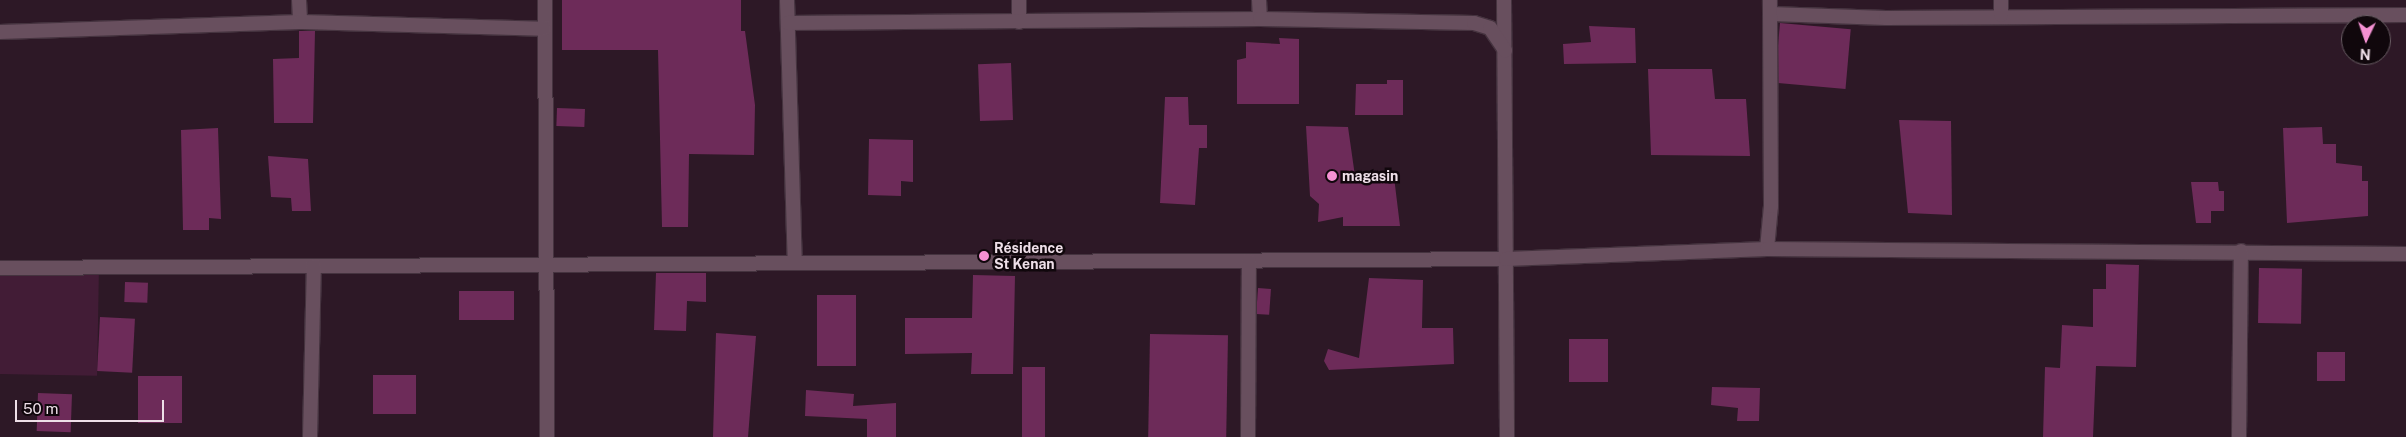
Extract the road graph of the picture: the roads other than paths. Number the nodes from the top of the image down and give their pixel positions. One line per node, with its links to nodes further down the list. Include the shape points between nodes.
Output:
1 (299, 0): 14 (street)
2 (544, 0): 17 (street)
3 (787, 0): 16 (street)
4 (1020, 0): 15 (street)
5 (1259, 0): 13 (street)
6 (1504, 0): 19 (street)
7 (2001, 0): 11 (street)
8 (2239, 0): 10 (street)
9 (1771, 7): 11 (street); 20 (street, via 1771,206)
10 (2240, 14): 11 (street); 12 (street)
11 (2001, 15)
12 (2406, 15)
13 (1260, 19): 15 (street); 19 (street, via 1474,23 1490,28)
14 (300, 22): 17 (street); 18 (street)
15 (1019, 22): 16 (street)
16 (788, 23): 25 (street)
17 (544, 29): 26 (street)
18 (0, 32)
19 (1505, 50): 23 (street)
20 (1767, 249): 21 (street); 23 (street)
21 (2241, 251): 22 (street); 33 (street)
22 (2406, 254)
23 (1506, 259): 24 (street); 32 (street)
24 (1249, 260): 25 (street); 31 (street)
25 (795, 262): 26 (street)
26 (548, 264): 27 (street); 30 (street)
27 (314, 266): 28 (street); 29 (street)
28 (0, 268)
29 (310, 437)
30 (547, 437)
31 (1248, 437)
32 (1506, 437)
33 (2239, 437)

